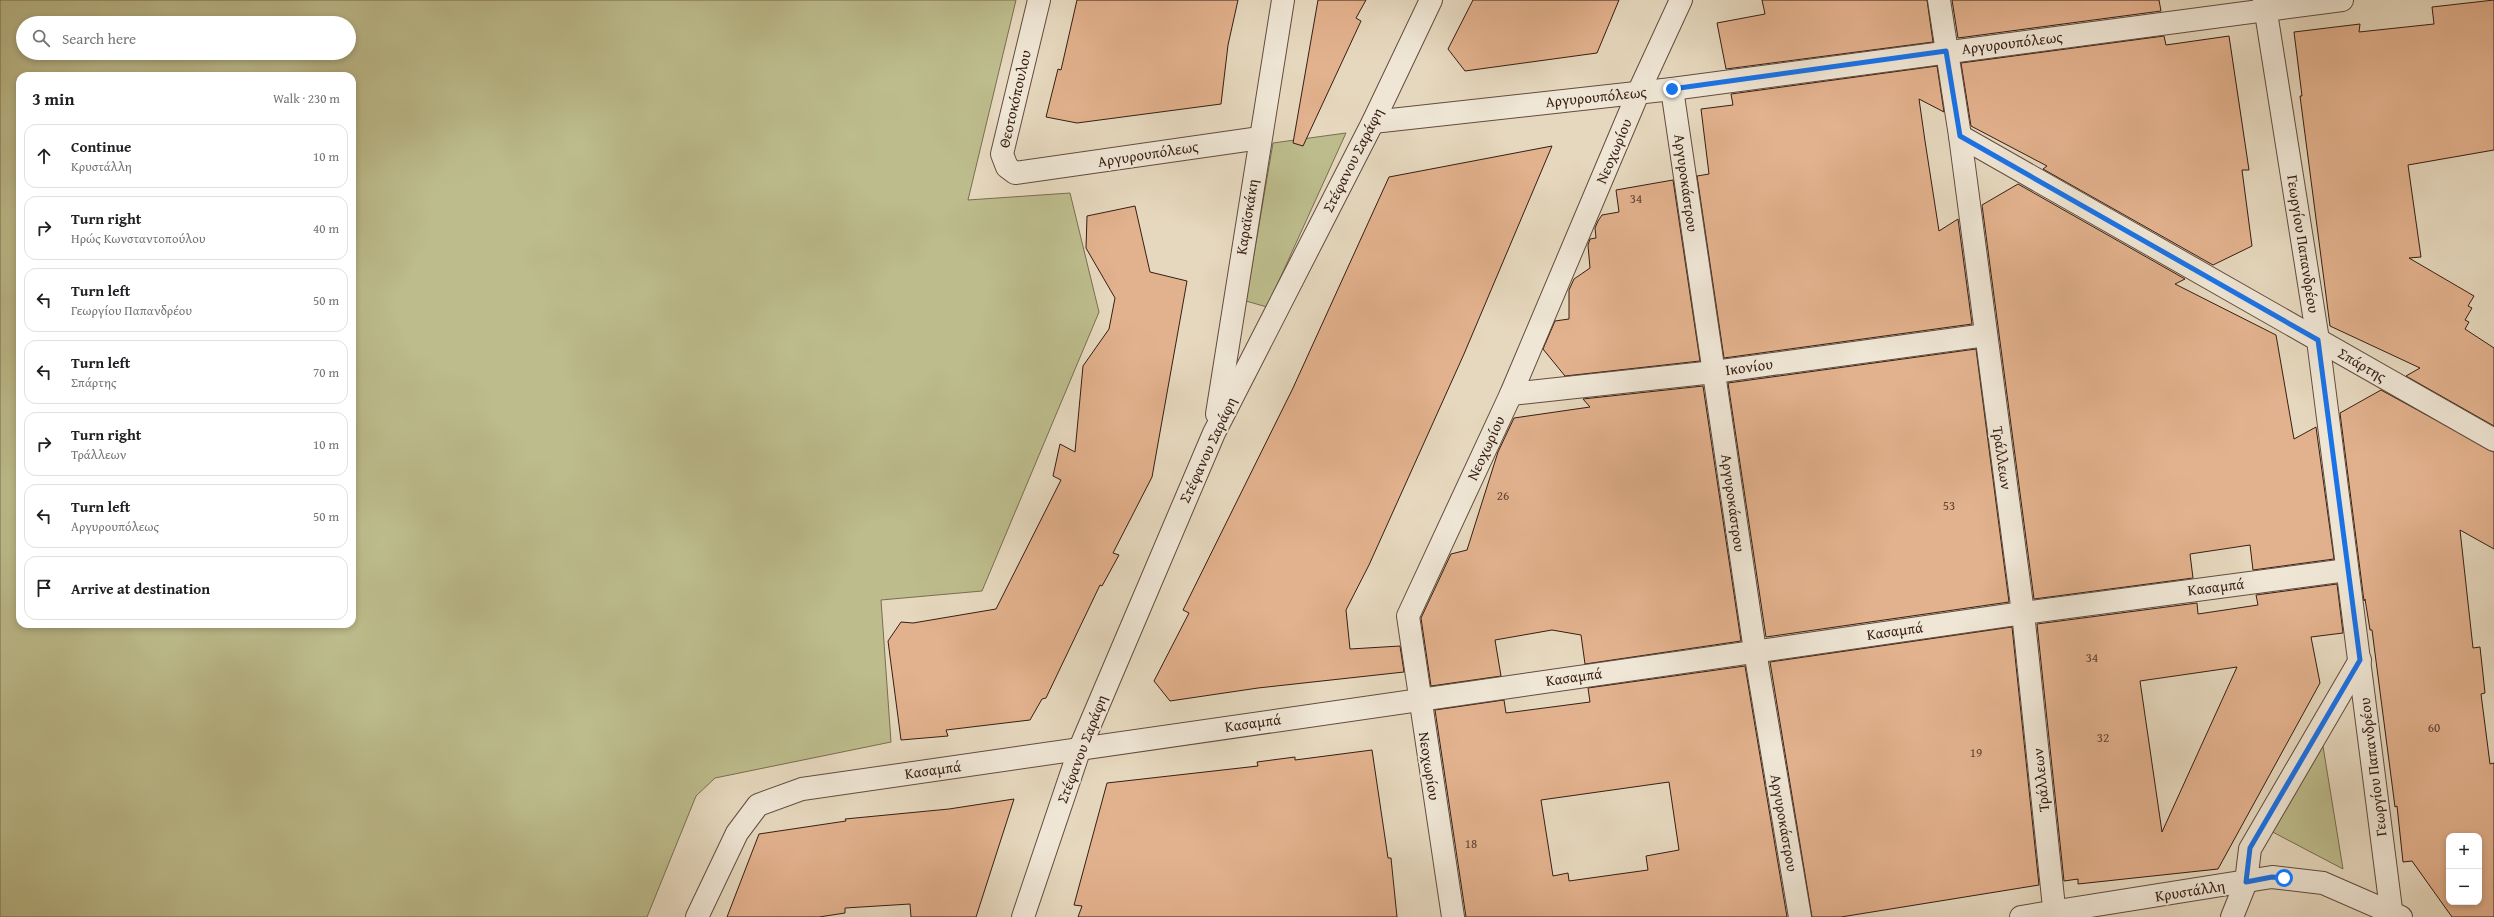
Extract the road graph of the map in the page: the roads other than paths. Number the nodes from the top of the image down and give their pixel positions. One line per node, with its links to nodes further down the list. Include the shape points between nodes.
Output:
1 (1039, 0): 14 (street, Θεοτοκόπουλου, via 1002,154 1007,167 1015,173)
2 (1283, 0): 13 (street, Καραϊσκάκη)
3 (1431, 0): 11 (street, Στέφανου Σαράφη)
4 (1681, 0): 10 (street, Νεοχωρίου)
5 (1939, 0): 8 (street, Τράλλεων)
6 (2342, 0): 7 (street, Αργυρουπόλεως)
7 (2265, 6): 8 (street, Αργυρουπόλεως); 16 (street, Γεωργίου Παπανδρέου)
8 (1946, 51): 9 (street, Αργυρουπόλεως); 12 (street, Τράλλεων)
9 (1672, 89): 10 (street, Αργυρουπόλεως); 17 (street, Αργυροκάστρου)
10 (1639, 91): 11 (street, Αργυρουπόλεως); 18 (street, Νεοχωρίου)
11 (1373, 122): 19 (street, Στέφανου Σαράφη)
12 (1960, 136): 15 (street, Τράλλεων); 16 (street, Σπάρτης)
13 (1260, 138): 14 (street, Αργυρουπόλεως); 19 (street, Καραϊσκάκη)
14 (1036, 171)
15 (1986, 335): 17 (street, Ικονίου); 22 (street, Τράλλεων)
16 (2318, 340): 20 (street, Σπάρτης); 21 (street, Γεωργίου Παπανδρέου)
17 (1714, 372): 18 (street, Ικονίου); 23 (street, Αργυροκάστρου)
18 (1511, 394): 25 (street, Νεοχωρίου, via 1408,616)
19 (1214, 433): 26 (street, Στέφανου Σαράφη)
20 (2494, 440)
21 (2347, 570): 22 (street, Κασαμπά); 24 (street, Γεωργίου Παπανδρέου)
22 (2023, 613): 23 (street, Κασαμπά); 28 (street, Τράλλεων)
23 (1755, 651): 25 (street, Κασαμπά); 33 (street, Αργυροκάστρου)
24 (2360, 660): 27 (street, via 2250,848); 29 (street, Γεωργίου Παπανδρέου)
25 (1419, 699): 26 (street, Κασαμπά); 32 (street, Νεοχωρίου)
26 (1080, 748): 30 (street, Κασαμπά, via 802,789 758,806 737,833); 31 (street, Στέφανου Σαράφη)
27 (2246, 882): 28 (street, Κρυστάλλη); 29 (street, Κρυστάλλη, via 2272,877 2323,883); 35 (street)
28 (2055, 914): 34 (street, Κρυστάλλη)
29 (2394, 915)
30 (697, 917)
31 (1023, 917)
32 (1453, 917)
33 (1800, 917)
34 (2021, 917)
35 (2232, 917)

